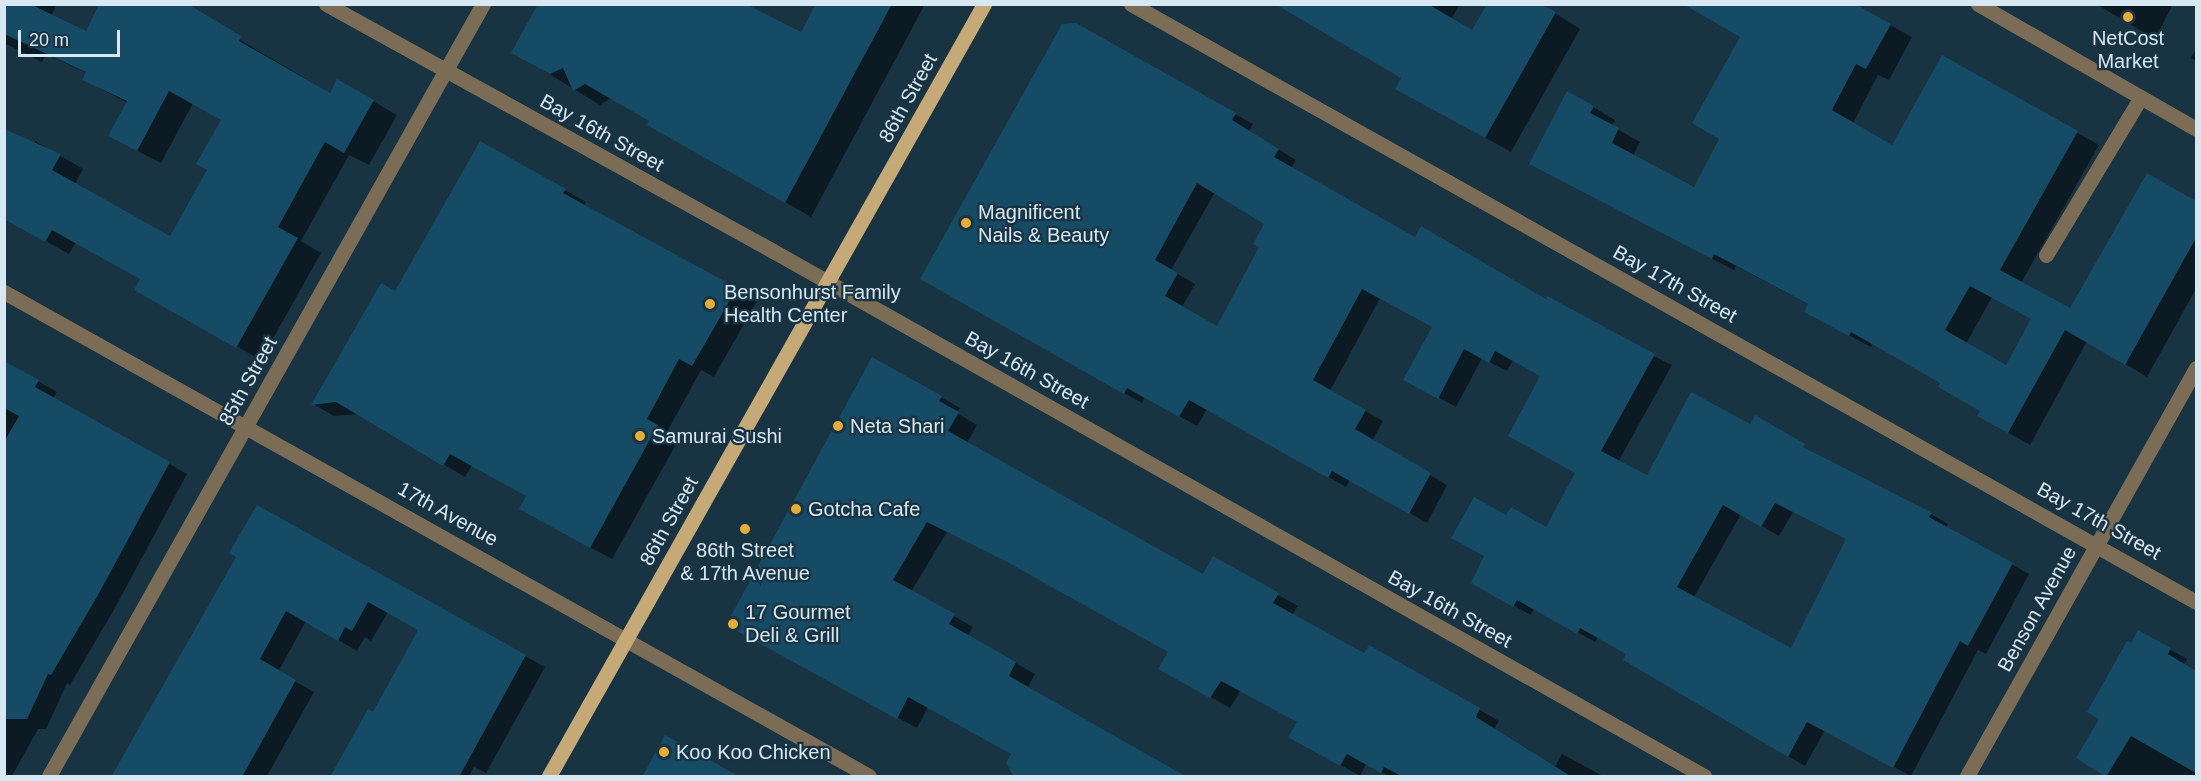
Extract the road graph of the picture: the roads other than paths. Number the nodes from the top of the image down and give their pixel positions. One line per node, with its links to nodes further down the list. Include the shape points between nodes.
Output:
1 (326, 4): 6 (street, Bay 16th Street)
2 (483, 4): 6 (street, 85th Street)
3 (984, 4): 10 (main road, 86th Street)
4 (1131, 4): 14 (street, Bay 17th Street)
5 (1978, 4): 7 (street)
6 (446, 71): 10 (street, Bay 16th Street); 13 (street, 85th Street)
7 (2141, 97): 8 (street); 9 (street)
8 (2196, 129)
9 (2046, 255)
10 (828, 282): 16 (main road, 86th Street); 20 (street, Bay 16th Street)
11 (4, 292): 13 (street, 17th Avenue)
12 (2196, 368): 14 (street, Benson Avenue)
13 (248, 425): 16 (street, 17th Avenue); 17 (street, 85th Street)
14 (2097, 544): 15 (street, Bay 17th Street); 21 (street, Benson Avenue)
15 (2196, 602)
16 (626, 639): 18 (main road, 86th Street); 19 (street, 17th Avenue)
17 (49, 777)
18 (549, 777)
19 (869, 777)
20 (1704, 777)
21 (1967, 777)

